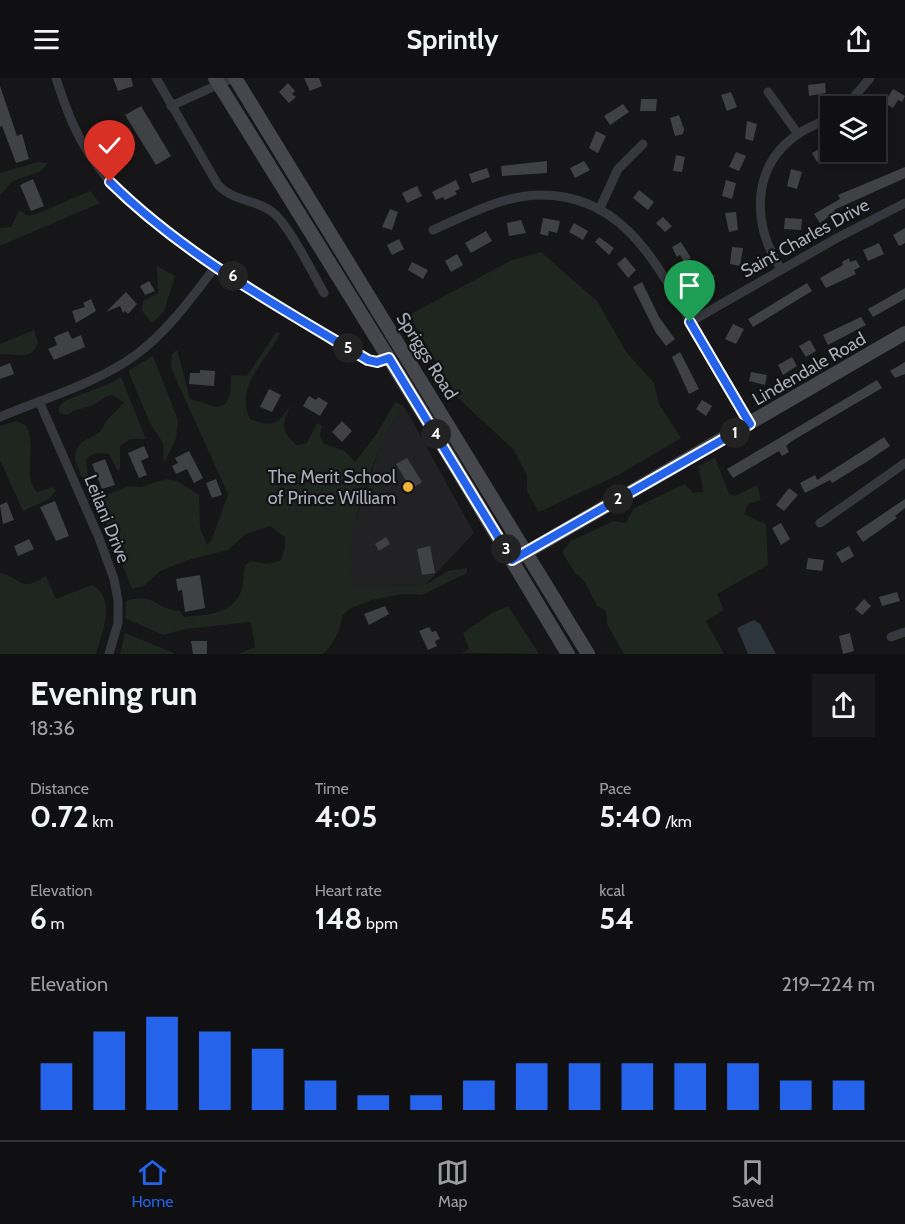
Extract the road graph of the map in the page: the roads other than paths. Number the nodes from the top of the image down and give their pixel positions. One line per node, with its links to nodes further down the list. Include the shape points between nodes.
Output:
1 (56, 78): 15 (street, via 76,132 110,182 154,222)
2 (156, 78): 8 (street)
3 (234, 78): 5 (street); 26 (main road, Spriggs Road)
4 (870, 78): 7 (street)
5 (217, 81): 8 (street); 20 (main road, Spriggs Road)
6 (768, 92): 10 (street)
7 (855, 96)
8 (171, 106): 17 (street, via 218,185 276,215)
9 (820, 123): 10 (street)
10 (798, 134): 16 (street, via 774,159 761,197 763,235)
11 (643, 144): 13 (street, via 618,169)
12 (905, 203): 16 (street, Saint Charles Drive)
13 (599, 210): 14 (street, via 556,196 525,196 494,204); 18 (street, via 631,232 646,248)
14 (433, 230)
15 (216, 266): 20 (street, via 368,360); 21 (street, via 169,325 137,354 105,373)
16 (781, 269): 18 (street, Saint Charles Drive)
17 (324, 293)
18 (690, 322): 23 (street)
19 (905, 333): 23 (main road, Lindendale Road)
20 (389, 358): 27 (main road, Spriggs Road)
21 (39, 401): 22 (street); 30 (street, Leilani Drive, via 114,579 118,623)
22 (0, 417)
23 (750, 424): 26 (main road, Lindendale Road)
24 (905, 463): 25 (street)
25 (820, 523)
26 (526, 552): 27 (main road, Lindendale Road); 32 (main road, Spriggs Road)
27 (512, 560): 31 (main road, Spriggs Road)
28 (905, 632): 29 (street)
29 (891, 637)
30 (109, 654)
31 (568, 654)
32 (588, 654)

